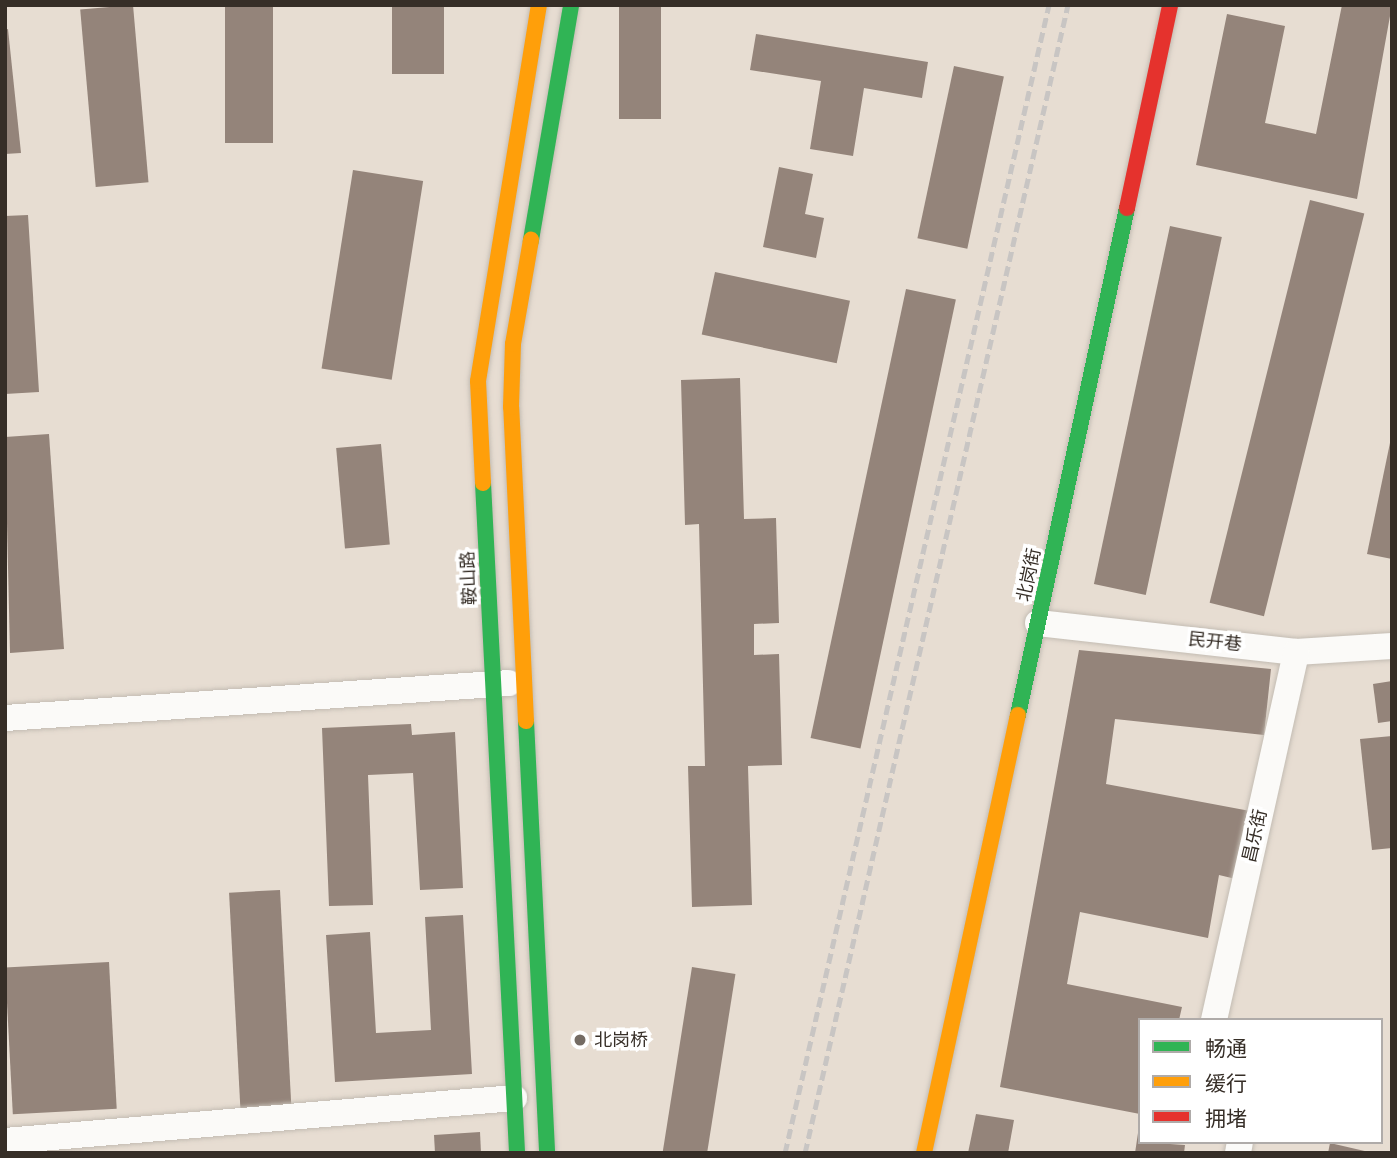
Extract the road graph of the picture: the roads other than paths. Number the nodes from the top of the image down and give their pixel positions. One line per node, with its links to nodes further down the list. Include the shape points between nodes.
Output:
1 (519, 5): 5 (street)
2 (539, 5): 5 (main road, 鞍山路)
3 (571, 5): 9 (main road, via 513,344)
4 (1170, 5): 6 (main road, 北岗街)
5 (528, 72): 10 (main road, 鞍山路, via 478,381)
6 (1038, 623): 8 (street, 民开巷); 17 (main road, 北岗街)
7 (1392, 646): 8 (street, 民开巷)
8 (1296, 652): 12 (street, 昌乐街)
9 (524, 682): 10 (street); 16 (main road)
10 (494, 684): 11 (street); 13 (main road, 鞍山路)
11 (5, 718)
12 (1214, 1018)
13 (514, 1098): 14 (street); 15 (main road, 鞍山路)
14 (5, 1140)
15 (517, 1153)
16 (547, 1153)
17 (924, 1153)

